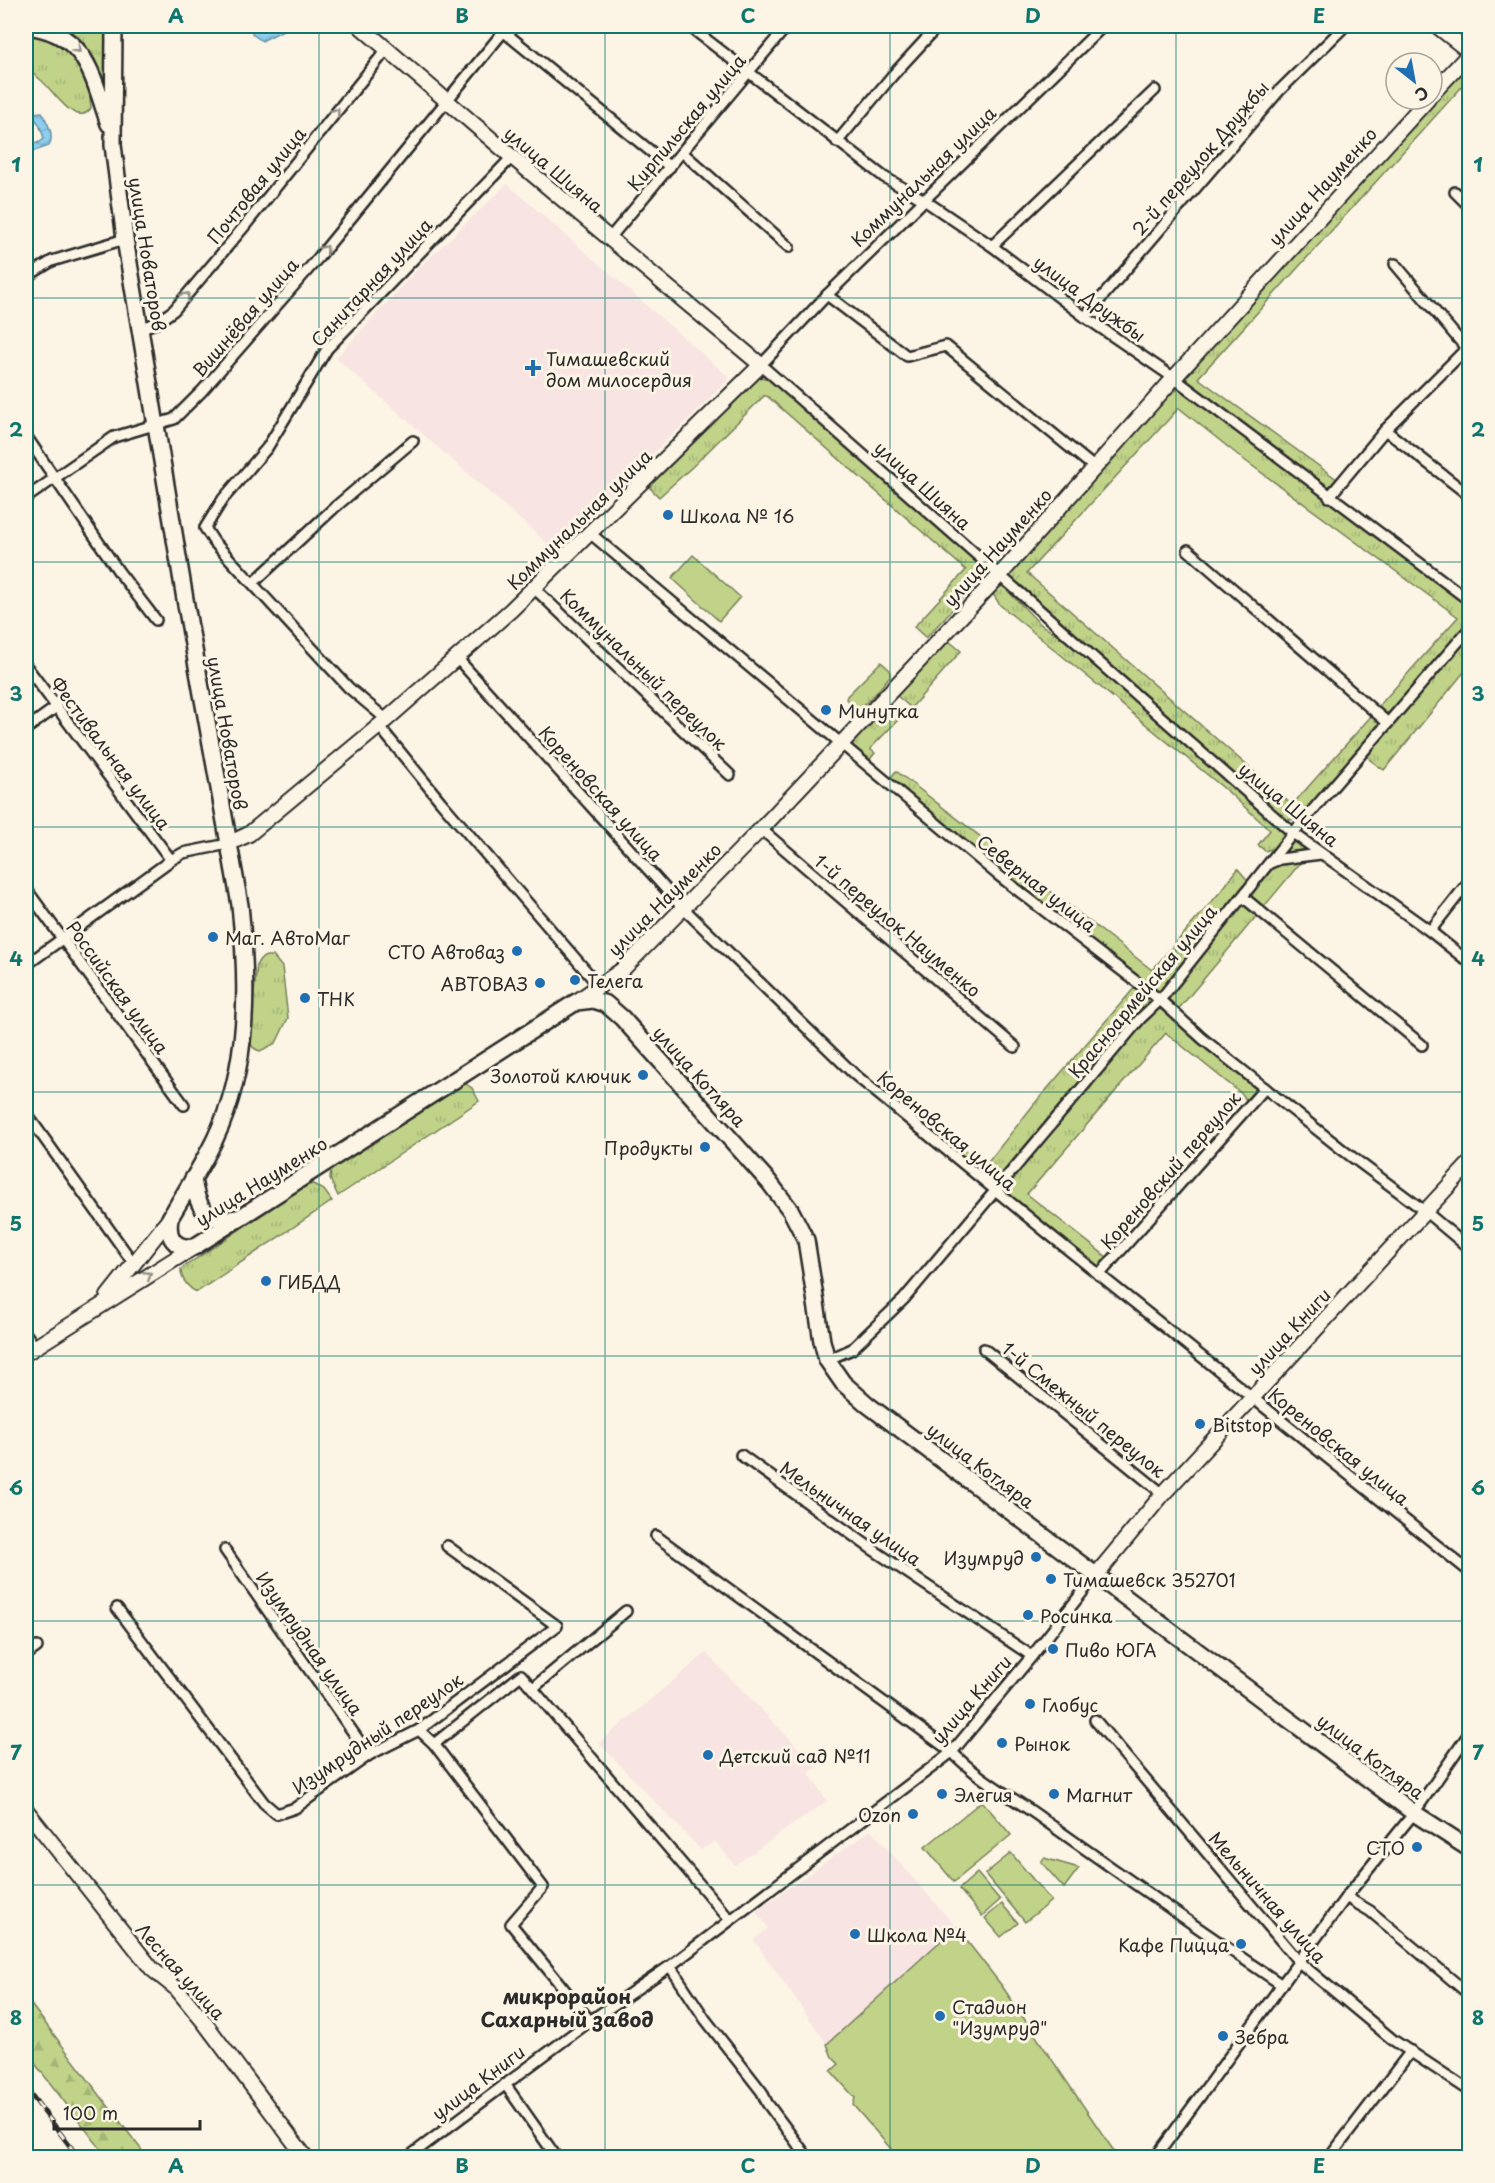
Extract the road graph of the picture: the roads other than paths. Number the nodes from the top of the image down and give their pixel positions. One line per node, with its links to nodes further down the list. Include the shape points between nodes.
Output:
1 (26, 26): 18 (main road, one-way to 18, via 46,28 78,49 86,60)
2 (114, 26): 18 (main road)
3 (360, 26): 11 (main road, улица Шияна)
4 (689, 26): 13 (street, улица Дружбы)
5 (787, 26): 13 (street, Кирпильская улица)
6 (938, 26): 19 (street)
7 (1103, 26): 24 (street, Коммунальная улица)
8 (1345, 26): 33 (street, 2-й переулок Дружбы, via 1279,91)
9 (1437, 26): 12 (main road)
10 (505, 28): 16 (street, Вишнёвая улица); 22 (street)
11 (387, 49): 16 (main road, улица Шияна); 34 (street, Почтовая улица, one-way to 11, via 156,323 174,310)
12 (1470, 53): 14 (main road)
13 (750, 71): 19 (street, улица Дружбы); 20 (street, Кирпильская улица)
14 (1444, 81)
15 (1155, 90): 28 (street)
16 (445, 101): 21 (main road, улица Шияна); 39 (street, Вишнёвая улица, one-way to 16, via 174,419 202,391 319,257)
17 (1417, 111): 38 (main road, улица Науменко)
18 (113, 135): 26 (main road, улица Новаторов)
19 (837, 142): 24 (street, улица Дружбы, via 884,177)
20 (682, 152): 22 (street, Кирпильская улица); 29 (street)
21 (512, 158): 27 (main road, улица Шияна); 51 (street, Санитарная улица, via 327,349 267,448 223,499 205,528)
22 (670, 167): 27 (street, Кирпильская улица)
23 (1455, 192): 25 (street)
24 (924, 200): 28 (street, улица Дружбы); 32 (street, Коммунальная улица)
25 (1470, 207)
26 (125, 239): 31 (street, via 52,261); 34 (main road, улица Новаторов)
27 (609, 239): 37 (main road, улица Шияна)
28 (992, 246): 33 (street, улица Дружбы)
29 (789, 247)
30 (1395, 264): 35 (street)
31 (26, 277)
32 (827, 295): 37 (street, Коммунальная улица); 43 (street, via 907,356 946,345)
33 (1085, 317): 38 (street, улица Дружбы)
34 (139, 328): 39 (main road, улица Новаторов)
35 (1465, 350): 36 (street); 40 (street)
36 (1470, 364)
37 (761, 365): 48 (main road, Коммунальная улица); 50 (street, улица Шияна)
38 (1174, 378): 43 (main road, улица Науменко); 46 (street, улица Дружбы)
39 (156, 426): 44 (street, Вишнёвая улица, via 114,437); 66 (main road, улица Новаторов)
40 (1385, 430): 45 (street); 46 (street)
41 (26, 436): 44 (street)
42 (413, 441): 51 (street)
43 (1095, 468): 50 (main road, улица Науменко)
44 (54, 477): 47 (street, Вишнёвая улица); 54 (street)
45 (1466, 494)
46 (1329, 497): 53 (street, улица Дружбы)
47 (26, 498)
48 (591, 534): 52 (main road, Коммунальная улица); 62 (street, Северная улица)
49 (1188, 550): 60 (street)
50 (999, 576): 62 (main road, улица Науменко); 65 (street, улица Шияна)
51 (253, 583): 59 (street)
52 (534, 588): 56 (main road, Коммунальная улица); 63 (street, Коммунальный переулок)
53 (1470, 601)
54 (156, 620)
55 (1470, 628): 60 (street, Красноармейская улица)
56 (456, 657): 59 (main road, Коммунальная улица); 73 (street, Кореновская улица)
57 (26, 666): 58 (street, Фестивальная улица)
58 (55, 708): 61 (street); 68 (street, Фестивальная улица)
59 (382, 723): 66 (main road, Коммунальная улица, via 249,834); 78 (street, via 448,811)
60 (1388, 723): 65 (street, Красноармейская улица)
61 (26, 729)
62 (841, 743): 64 (main road, улица Науменко); 79 (street, Северная улица, via 998,875)
63 (730, 775)
64 (760, 829): 73 (main road, улица Науменко); 82 (street, 1-й переулок Науменко)
65 (1293, 833): 67 (street, улица Шияна); 69 (street, Красноармейская улица)
66 (228, 844): 68 (street, Коммунальная улица, via 183,853); 87 (main road, улица Новаторов, via 244,945 243,1039 230,1102)
67 (1321, 854): 69 (street); 74 (street, улица Шияна)
68 (171, 860): 75 (street, Коммунальная улица)
69 (1268, 864): 72 (street, Красноармейская улица)
70 (1470, 880): 74 (street)
71 (26, 889): 75 (street, Российская улица)
72 (1243, 897): 79 (street, Красноармейская улица); 81 (street)
73 (682, 907): 78 (main road, улица Науменко, via 622,970); 88 (street, Кореновская улица, via 854,1074)
74 (1430, 931): 76 (street, улица Шияна)
75 (62, 938): 77 (street, Коммунальная улица); 84 (street, Российская улица)
76 (1470, 963)
77 (26, 965)
78 (599, 986): 80 (main road, улица Науменко)
79 (1160, 1000): 83 (street, Северная улица); 88 (street, Красноармейская улица)
80 (576, 1002): 91 (main road, улица Науменко, via 239,1218); 100 (main road, улица Котляра, via 593,1000 606,1004 622,1018 791,1211 806,1240)
81 (1422, 1045)
82 (1015, 1047)
83 (1265, 1088): 89 (street, Северная улица); 95 (street, Кореновский переулок)
84 (184, 1105)
85 (26, 1113): 94 (street)
86 (1470, 1163): 89 (main road, улица Книги)
87 (193, 1179): 90 (main road, улица Новаторов); 91 (main road, via 200,1206)
88 (995, 1191): 95 (street, Кореновская улица); 100 (street, Красноармейская улица, via 904,1299 852,1349)
89 (1426, 1212): 93 (street, Северная улица); 101 (main road, улица Книги)
90 (170, 1218): 91 (main road, via 186,1211); 92 (main road, via 168,1228 174,1243); 94 (main road, улица Новаторов)
91 (212, 1222): 92 (main road, улица Науменко)
92 (194, 1247): 96 (main road, улица Науменко, one-way to 92)
93 (1470, 1249)
94 (134, 1264): 96 (main road, улица Новаторов)
95 (1099, 1275): 101 (street, Кореновская улица)
96 (103, 1303): 98 (main road, улица Науменко)
97 (26, 1334): 98 (street)
98 (30, 1350)
99 (984, 1350): 103 (street, 1-й Смежный переулок)
100 (827, 1360): 108 (main road, улица Котляра, via 843,1383 868,1405)
101 (1252, 1398): 103 (main road, улица Книги); 107 (street, Кореновская улица)
102 (741, 1455): 113 (street, Мельничная улица)
103 (1163, 1494): 108 (main road, улица Книги)
104 (656, 1536): 119 (street)
105 (447, 1546): 116 (street, Изумрудный переулок, via 558,1626)
106 (225, 1550): 120 (street, Изумрудная улица)
107 (1470, 1572)
108 (1095, 1575): 113 (street, улица Книги); 122 (main road, улица Котляра)
109 (117, 1608): 120 (street, Изумрудный переулок, via 264,1803 277,1814 295,1808)
110 (627, 1611): 114 (street)
111 (37, 1647): 112 (street)
112 (26, 1655)
113 (1032, 1656): 119 (street, улица Книги)
114 (533, 1688): 118 (street, via 521,1675); 125 (street)
115 (1095, 1720): 126 (street, Мельничная улица)
116 (419, 1730): 118 (street); 120 (street, Изумрудный переулок)
117 (1470, 1732): 122 (street)
118 (434, 1744): 130 (street, via 543,1887 511,1924)
119 (952, 1752): 125 (street, улица Книги); 128 (street, via 986,1781)
120 (369, 1755)
121 (26, 1810): 134 (main road, Лесная улица, via 152,1969 177,1989 204,2022)
122 (1414, 1813): 123 (main road, улица Котляра); 124 (street)
123 (1470, 1849)
124 (1346, 1897): 126 (street); 129 (street, via 1370,1911)
125 (730, 1920): 127 (street, улица Книги)
126 (1299, 1962): 128 (street); 131 (street, Мельничная улица)
127 (670, 1966): 130 (street, улица Книги); 137 (street)
128 (1282, 1985): 138 (street)
129 (1470, 1995)
130 (590, 2021): 132 (street, улица Книги)
131 (1411, 2051): 133 (street, Мельничная улица); 139 (street)
132 (505, 2084): 135 (street, улица Книги); 136 (street)
133 (1470, 2091)
134 (306, 2157)
135 (407, 2157)
136 (557, 2157)
137 (808, 2157)
138 (1155, 2157)
139 (1329, 2157)

